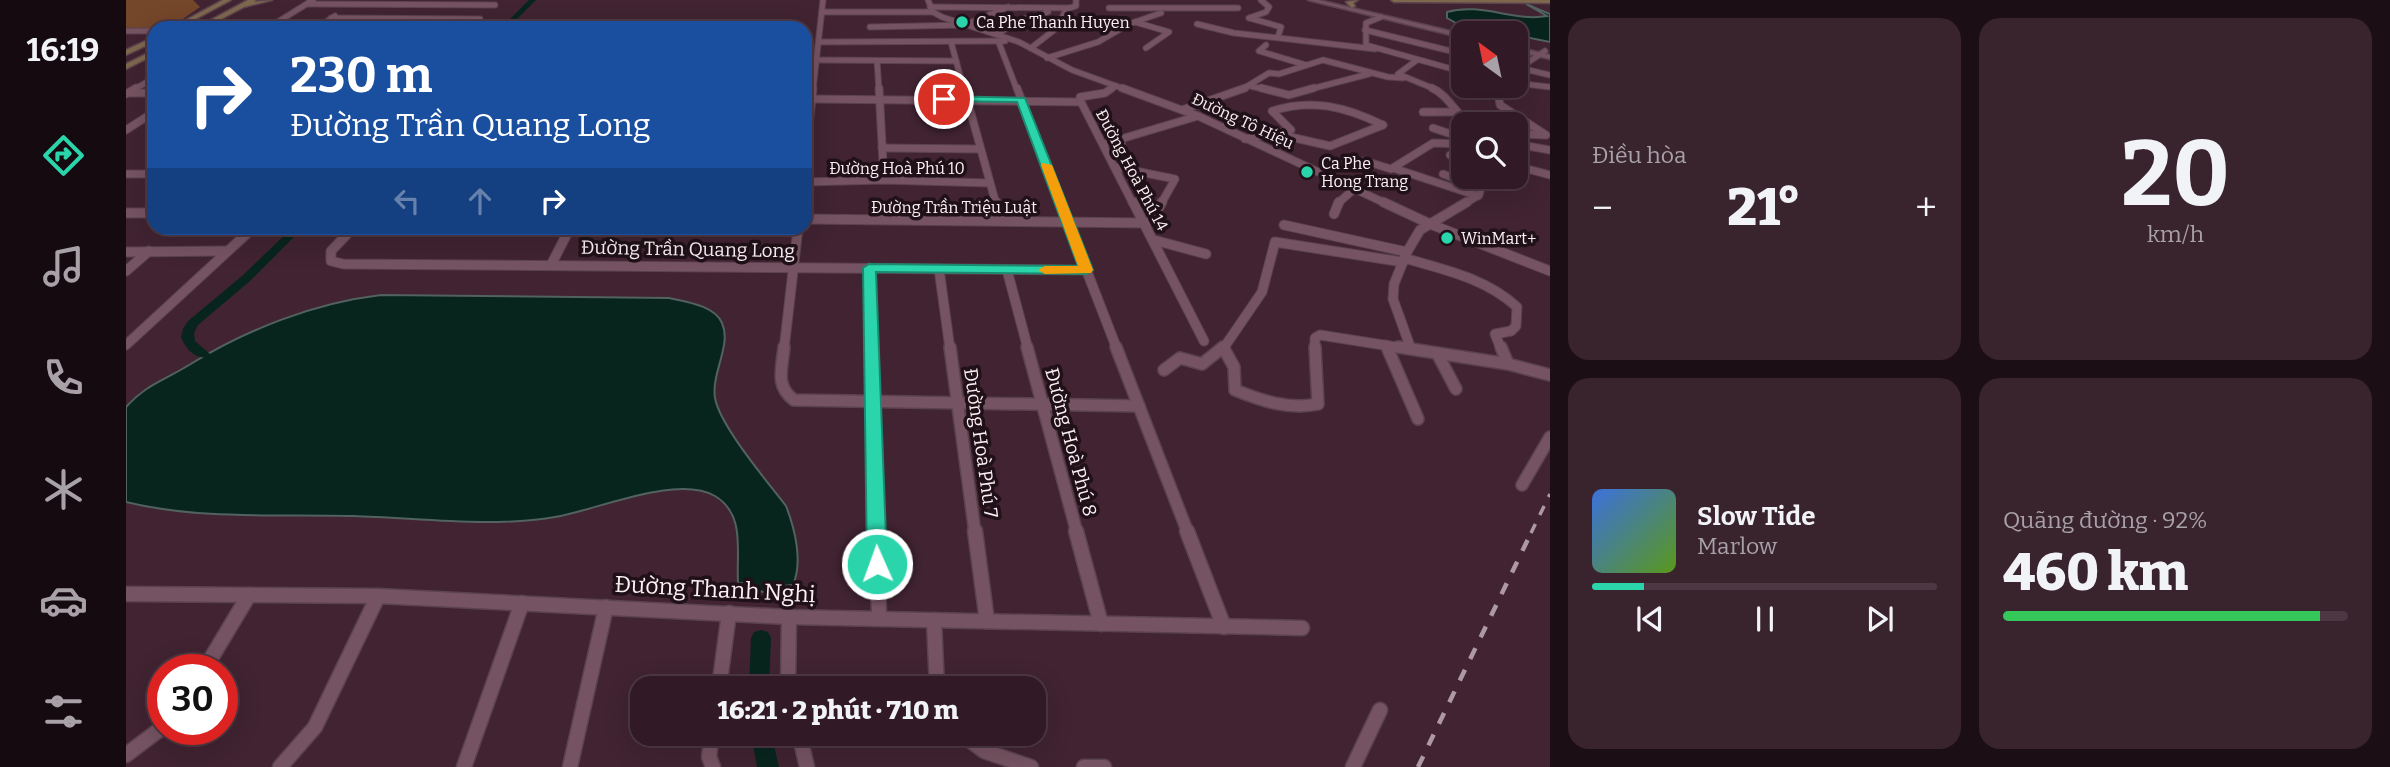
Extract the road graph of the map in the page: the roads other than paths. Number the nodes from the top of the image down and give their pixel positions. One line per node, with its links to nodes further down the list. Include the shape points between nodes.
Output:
1 (211, 0): 23 (main road)
2 (228, 0): 23 (main road)
3 (253, 0): 24 (main road)
4 (269, 0): 24 (main road)
5 (501, 0): 17 (street)
6 (823, 0): 26 (street)
7 (1076, 0): 20 (street, via 1076,6)
8 (1220, 0): 22 (street)
9 (1261, 0): 46 (street, via 1269,7 1266,12 1249,18 1281,27)
10 (1311, 0): 30 (street)
11 (1327, 0): 15 (street)
12 (1394, 0): 13 (main road)
13 (1548, 0)
14 (310, 2): 16 (street); 35 (street)
15 (1353, 3): 41 (street)
16 (352, 4): 17 (street); 31 (street)
17 (495, 5): 32 (street)
18 (930, 6): 19 (street); 27 (street); 38 (street, Đường Tô Hiệu)
19 (1008, 7): 20 (street); 38 (street)
20 (1069, 8): 53 (street, via 1058,27)
21 (1109, 8): 22 (street)
22 (1238, 8): 25 (street)
23 (209, 10): 33 (main road)
24 (232, 11): 34 (main road)
25 (1248, 11)
26 (822, 12): 27 (street); 49 (street)
27 (869, 12): 40 (street)
28 (1048, 12): 47 (street, via 1023,19)
29 (1161, 13): 37 (street)
30 (1381, 17): 42 (street, via 1366,23); 45 (street)
31 (331, 18): 32 (street); 36 (street)
32 (480, 19)
33 (188, 21)
34 (213, 21)
35 (279, 21)
36 (327, 21)
37 (1135, 22): 54 (street, via 1169,32); 63 (street, via 1098,42)
38 (965, 24): 40 (street); 47 (street, Đường Tô Hiệu)
39 (1197, 24): 46 (street)
40 (870, 27): 50 (street)
41 (1451, 29)
42 (1365, 30): 55 (street, via 1364,43); 57 (street)
43 (126, 31): 44 (street)
44 (147, 31)
45 (1451, 33)
46 (1278, 37): 55 (street)
47 (998, 38): 51 (street); 53 (street, Đường Tô Hiệu); 87 (street)
48 (147, 42): 58 (main road)
49 (819, 42): 50 (street); 64 (street)
50 (871, 42): 51 (street)
51 (951, 42): 67 (street, Đường Hoà Phú 10)
52 (1266, 45): 59 (street, via 1259,51)
53 (1031, 48): 63 (street, Đường Tô Hiệu)
54 (1146, 48)
55 (1375, 49): 65 (street)
56 (1528, 50): 60 (street)
57 (1451, 51)
58 (126, 53)
59 (1265, 53): 62 (street); 69 (street)
60 (1546, 54): 68 (street)
61 (147, 56): 70 (main road)
62 (1252, 57)
63 (1048, 58): 78 (street, Đường Tô Hiệu)
64 (817, 60): 66 (street); 84 (street)
65 (1417, 60): 71 (street); 75 (street, via 1398,72)
66 (877, 61): 67 (street); 85 (street)
67 (956, 61): 86 (street, Đường Hoà Phú 10)
68 (1528, 63)
69 (1306, 65): 73 (street, via 1324,60); 79 (street, via 1269,73)
70 (126, 67)
71 (1451, 69)
72 (1528, 70): 74 (street)
73 (1372, 74): 75 (street); 79 (street, via 1289,94)
74 (1550, 75)
75 (1403, 78): 92 (street, via 1441,92)
76 (147, 82): 81 (street)
77 (1528, 84): 80 (street)
78 (1116, 86): 88 (street, via 1080,97); 89 (street, Đường Tô Hiệu)
79 (1250, 86): 89 (street)
80 (1550, 87)
81 (127, 93): 82 (street)
82 (147, 93)
83 (1499, 98): 100 (street, via 1500,105)
84 (812, 99): 85 (street, Đường Hoà Phú 14)
85 (879, 99): 86 (street, Đường Hoà Phú 14); 106 (street)
86 (965, 99): 87 (street, Đường Hoà Phú 14); 107 (street, Đường Hoà Phú 10)
87 (1021, 100): 88 (street, Đường Hoà Phú 14); 129 (street)
88 (1081, 102): 103 (street, Đường Hoà Phú 14)
89 (1182, 110): 93 (street, Đường Tô Hiệu)
90 (1423, 112): 91 (street)
91 (1451, 112)
92 (1456, 112)
93 (1198, 116): 101 (street); 102 (street, Đường Tô Hiệu)
94 (145, 118): 96 (street)
95 (1433, 128): 98 (street)
96 (126, 130)
97 (1273, 133): 97 (street, via 1292,130 1273,111 1317,103 1342,107 1383,125 1330,146); 102 (street)
98 (1451, 134)
99 (1528, 135): 100 (street)
100 (1548, 136)
101 (1120, 139): 103 (street); 112 (street)
102 (1245, 139): 117 (street, Đường Tô Hiệu)
103 (1104, 144): 109 (street, Đường Hoà Phú 14)
104 (1451, 144): 110 (street, via 1433,143)
105 (1528, 146): 108 (street)
106 (883, 148): 107 (street); 118 (street)
107 (979, 149): 120 (street, Đường Hoà Phú 10)
108 (1550, 150)
109 (1115, 167): 112 (street); 130 (street, Đường Hoà Phú 14)
110 (1393, 168): 117 (street, via 1365,161 1338,164); 123 (street)
111 (1528, 169): 116 (street)
112 (1129, 170): 130 (street, via 1175,179 1156,215)
113 (126, 174): 114 (street)
114 (147, 174)
115 (1443, 174): 123 (street)
116 (1550, 175)
117 (1325, 177): 122 (street, Đường Tô Hiệu)
118 (884, 180): 119 (street, Đường Hoà Phú 10); 120 (street, Đường Hoà Phú 10)
119 (812, 182)
120 (989, 183): 128 (street, Đường Hoà Phú 10)
121 (1480, 189): 123 (street)
122 (1353, 190): 126 (street, via 1337,204); 131 (street, Đường Tô Hiệu)
123 (1479, 192): 131 (street)
124 (126, 213): 125 (street)
125 (147, 213)
126 (1334, 214)
127 (812, 219): 128 (street, Đường Trần Triệu Luật)
128 (1001, 221): 129 (street, Đường Trần Triệu Luật)
129 (1068, 222): 130 (street, Đường Trần Triệu Luật); 148 (street)
130 (1146, 223): 137 (street, Đường Hoà Phú 14)
131 (1430, 224): 142 (street, via 1414,237); 150 (street, Đường Tô Hiệu)
132 (1284, 225): 142 (street)
133 (245, 235): 140 (street)
134 (346, 235): 143 (street, Đường Trần Quang Long, via 331,251 331,261)
135 (566, 235): 143 (street)
136 (796, 235): 144 (street)
137 (1154, 240): 141 (street); 151 (street, Đường Hoà Phú 14)
138 (126, 251): 139 (street)
139 (149, 251): 140 (street); 149 (street)
140 (227, 251): 152 (street)
141 (1206, 254)
142 (1405, 257): 154 (street, via 1275,242 1262,292); 155 (street, via 1393,299); 157 (street, via 1482,282 1517,307 1516,326 1495,334)
143 (551, 265): 144 (street, Đường Trần Quang Long)
144 (793, 268): 145 (street, Đường Trần Quang Long); 161 (street, via 780,383 783,391 794,400)
145 (869, 268): 146 (street, Đường Trần Quang Long); 161 (street)
146 (939, 269): 147 (street, Đường Trần Quang Long); 162 (street, Đường Hoà Phú 7)
147 (1007, 270): 148 (street, Đường Trần Quang Long); 163 (street, Đường Hoà Phú 8)
148 (1087, 270): 164 (street)
149 (126, 271)
150 (1550, 271)
151 (1204, 341)
152 (126, 345)
153 (1386, 345): 154 (street, via 1316,336 1318,404 1307,408 1235,390 1231,357); 155 (street); 165 (street)
154 (1222, 348): 158 (street, via 1202,364 1180,359)
155 (1411, 349): 156 (street)
156 (1437, 353): 157 (street); 160 (street)
157 (1508, 364): 159 (street)
158 (1164, 370)
159 (1550, 375)
160 (1456, 389)
161 (871, 401): 162 (street); 175 (street)
162 (958, 403): 163 (street); 177 (street, Đường Hoà Phú 7)
163 (1043, 405): 164 (street); 178 (street, Đường Hoà Phú 8)
164 (1139, 406): 179 (street)
165 (1418, 419)
166 (1550, 437): 167 (street)
167 (1522, 485)
168 (126, 594): 169 (street, Đường Thanh Nghị)
169 (249, 595): 170 (street, Đường Thanh Nghị); 181 (street)
170 (378, 596): 171 (street, Đường Thanh Nghị); 191 (street, via 315,727)
171 (522, 603): 172 (street, Đường Thanh Nghị); 192 (street)
172 (606, 607): 173 (street, Đường Thanh Nghị); 193 (street)
173 (729, 613): 174 (street, Đường Thanh Nghị); 182 (street)
174 (789, 617): 175 (street, Đường Thanh Nghị); 183 (street)
175 (879, 618): 176 (street, Đường Thanh Nghị)
176 (934, 620): 177 (street, Đường Thanh Nghị); 184 (street)
177 (987, 621): 178 (street, Đường Thanh Nghị)
178 (1101, 624): 179 (street, Đường Thanh Nghị)
179 (1224, 627): 180 (street, Đường Thanh Nghị)
180 (1302, 628)
181 (214, 654)
182 (721, 676)
183 (788, 676)
184 (936, 676)
185 (1380, 710): 199 (street)
186 (147, 739): 190 (street)
187 (710, 746): 194 (street)
188 (802, 746): 195 (street)
189 (974, 746): 196 (street, via 993,757)
190 (126, 755)
191 (280, 767)
192 (464, 767)
193 (570, 767)
194 (713, 767)
195 (807, 767)
196 (1031, 767)
197 (1084, 767): 198 (street)
198 (1104, 767)
199 (1353, 767)

